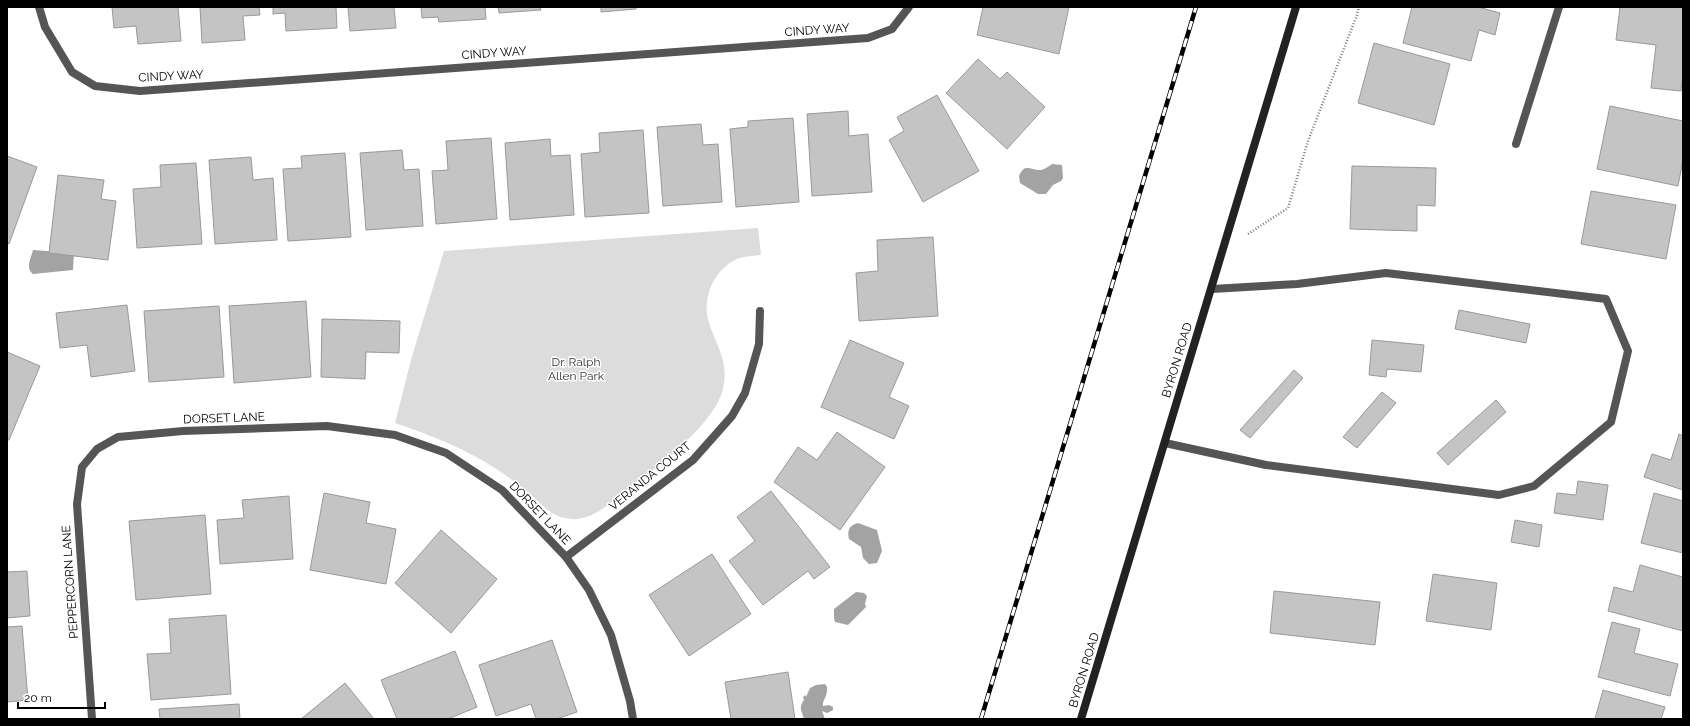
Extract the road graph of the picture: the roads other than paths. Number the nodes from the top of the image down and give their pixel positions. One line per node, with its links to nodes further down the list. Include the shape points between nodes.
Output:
1 (39, 7): 2 (street, CINDY WAY, via 45,27 72,72 95,86 140,91 868,38 892,29)
2 (909, 7)
3 (1296, 7): 6 (main road, BYRON ROAD)
4 (1559, 7): 5 (street)
5 (1516, 144)
6 (1212, 288): 8 (main road, BYRON ROAD); 8 (street, via 1297,284 1386,273 1606,299 1628,351 1611,422 1534,486 1499,495 1266,465)
7 (760, 311): 10 (street, VERANDA COURT, via 759,344 745,393 732,416 693,460)
8 (1165, 443): 13 (main road, BYRON ROAD)
9 (97, 449): 10 (street, DORSET LANE, via 118,437 183,431 328,426 395,435 446,453 502,490); 11 (street, PEPPERCORN LANE, via 82,466 77,504)
10 (566, 557): 12 (street, DORSET LANE, via 589,590 612,635)
11 (92, 719)
12 (633, 719)
13 (1082, 719)

